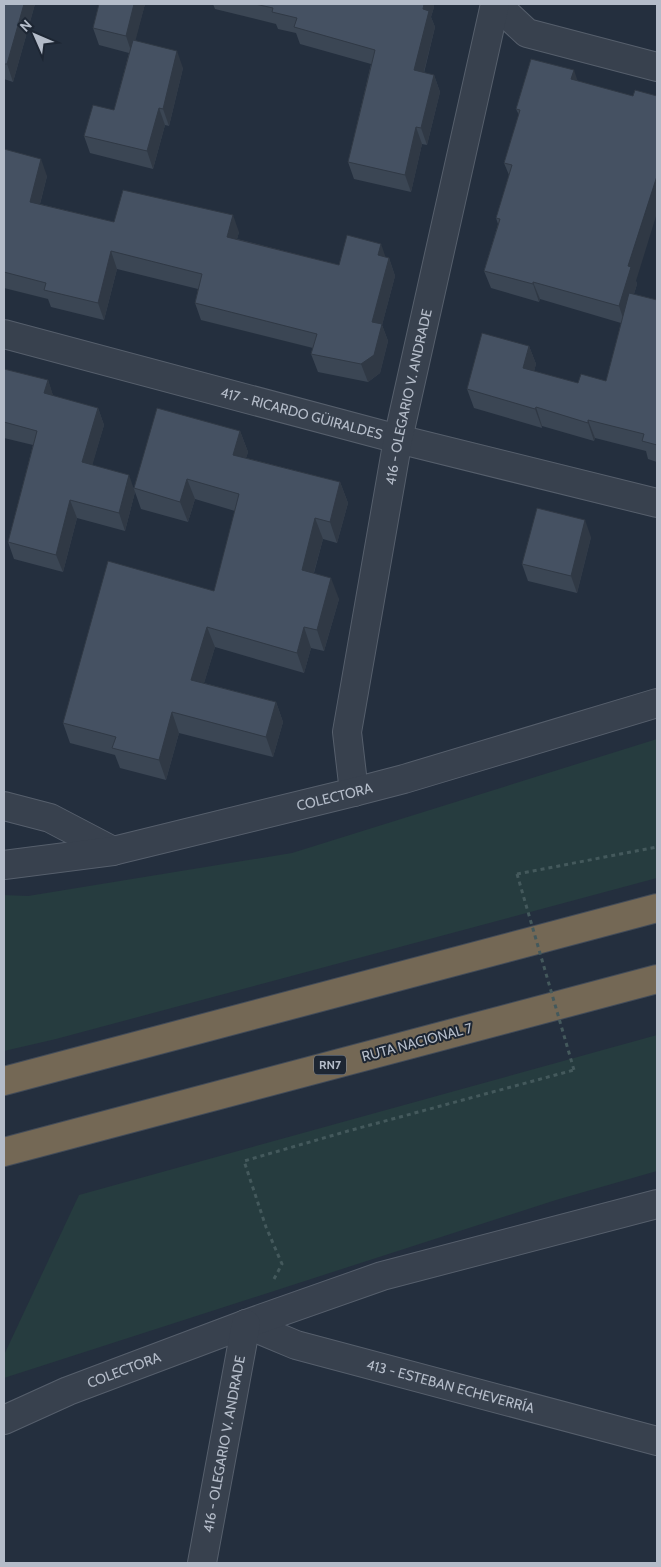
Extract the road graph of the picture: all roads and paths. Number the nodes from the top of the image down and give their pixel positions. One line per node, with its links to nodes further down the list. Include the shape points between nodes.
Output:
1 (496, 4): 2 (street, via 527,33); 4 (street, 416 - OLEGARIO V. ANDRADE)
2 (657, 67)
3 (4, 334): 4 (street, 417 - RICARDO GÜIRALDES)
4 (398, 439): 5 (street, 417 - RICARDO GÜIRALDES); 7 (street, 416 - OLEGARIO V. ANDRADE, via 347,732)
5 (657, 503)
6 (657, 703): 7 (street, COLECTORA)
7 (354, 792): 10 (street, COLECTORA)
8 (4, 806): 10 (street, via 50,818)
9 (657, 847): 17 (path, bridge, via 517,874 574,1070 244,1160 282,1264)
10 (113, 851): 11 (street, COLECTORA)
11 (4, 865)
12 (657, 908): 14 (highway)
13 (657, 979): 15 (highway, RUTA NACIONAL 7 / RN7)
14 (4, 1080)
15 (4, 1152)
16 (657, 1204): 18 (street, COLECTORA, via 382,1276)
17 (272, 1281)
18 (246, 1324): 19 (street, COLECTORA, via 68,1391); 20 (street, 413 - ESTEBAN ECHEVERRÍA, via 296,1345); 21 (street, 416 - OLEGARIO V. ANDRADE)
19 (4, 1420)
20 (657, 1441)
21 (202, 1563)

